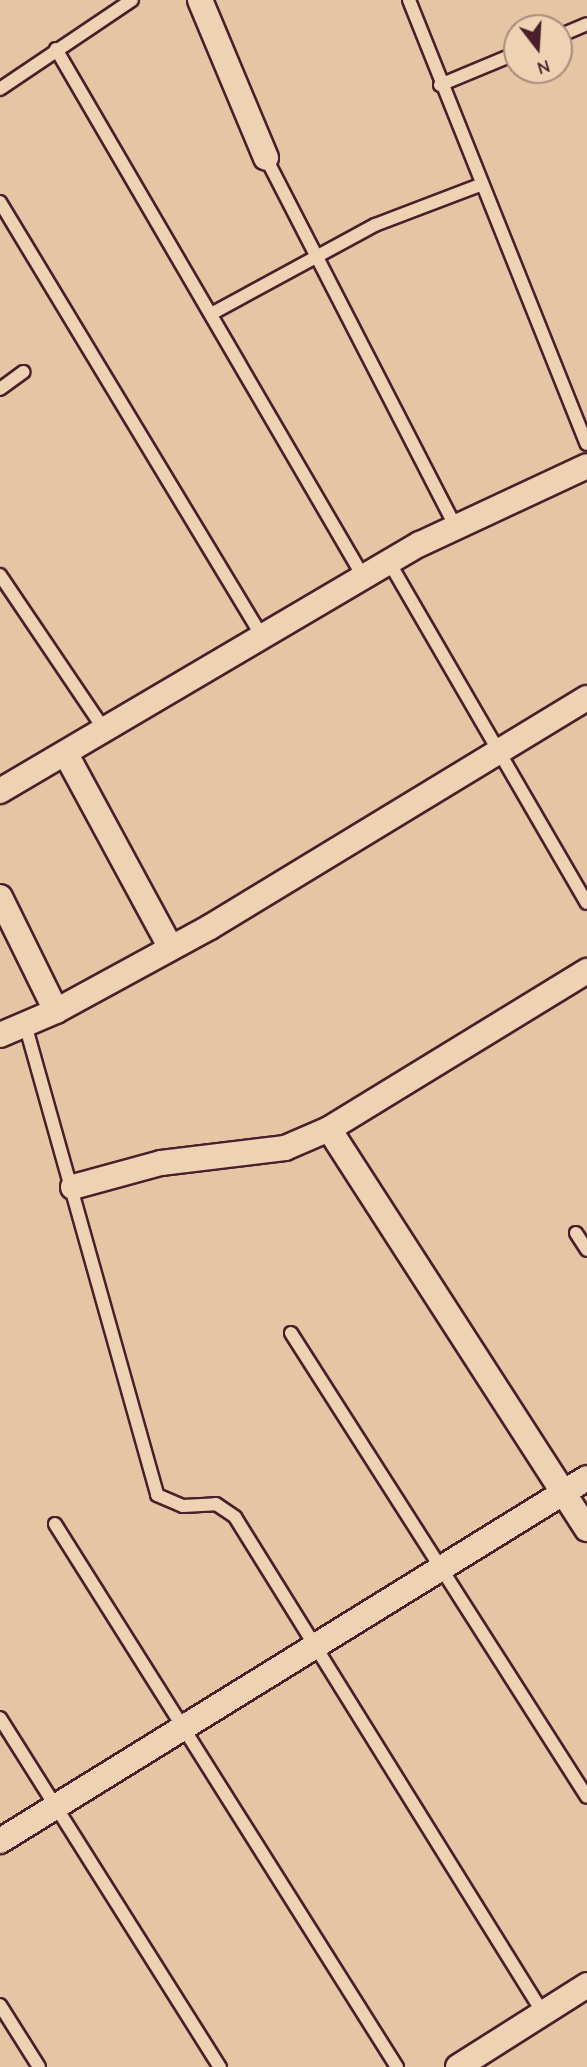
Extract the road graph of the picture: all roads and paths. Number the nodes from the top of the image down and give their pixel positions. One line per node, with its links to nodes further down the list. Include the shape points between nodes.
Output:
1 (132, 0): 4 (lane)
2 (200, 0): 8 (street)
3 (409, 0): 6 (lane)
4 (56, 49): 7 (lane); 12 (lane)
5 (503, 59): 6 (lane)
6 (440, 85): 9 (lane)
7 (0, 89)
8 (266, 158): 11 (lane)
9 (480, 185): 11 (lane, via 375,225); 15 (lane)
10 (0, 202): 21 (lane)
11 (316, 254): 12 (lane); 17 (lane)
12 (211, 314): 20 (lane)
13 (23, 372): 14 (lane)
14 (0, 389)
15 (587, 444)
16 (587, 466): 17 (street)
17 (456, 527): 18 (street)
18 (389, 562): 20 (street); 24 (lane)
19 (0, 575): 23 (lane)
20 (364, 578): 21 (street)
21 (263, 638): 23 (street)
22 (587, 698): 24 (street)
23 (107, 732): 25 (street)
24 (498, 750): 28 (lane); 29 (street)
25 (67, 756): 26 (street); 29 (street)
26 (0, 791)
27 (0, 897): 31 (street)
28 (587, 903)
29 (171, 948): 31 (street)
30 (587, 971): 34 (street)
31 (56, 1011): 32 (street)
32 (25, 1024): 33 (street); 35 (lane)
33 (0, 1035)
34 (329, 1129): 35 (street, via 285,1148 161,1163); 40 (street)
35 (73, 1187): 44 (lane, via 157,1495 183,1506 216,1504 235,1517)
36 (576, 1233): 37 (lane)
37 (587, 1250)
38 (291, 1333): 43 (lane)
39 (587, 1478): 40 (street)
40 (564, 1493): 42 (street); 43 (street)
41 (55, 1524): 46 (lane)
42 (587, 1529)
43 (440, 1569): 44 (street); 47 (lane)
44 (314, 1647): 46 (street); 52 (lane)
45 (0, 1718): 48 (lane)
46 (181, 1729): 48 (street); 55 (lane)
47 (587, 1797)
48 (56, 1807): 49 (street); 54 (lane)
49 (0, 1841)
50 (587, 1984): 52 (street)
51 (0, 2005): 53 (lane)
52 (543, 2013): 56 (street)
53 (39, 2067)
54 (220, 2067)
55 (397, 2067)
56 (458, 2067)

